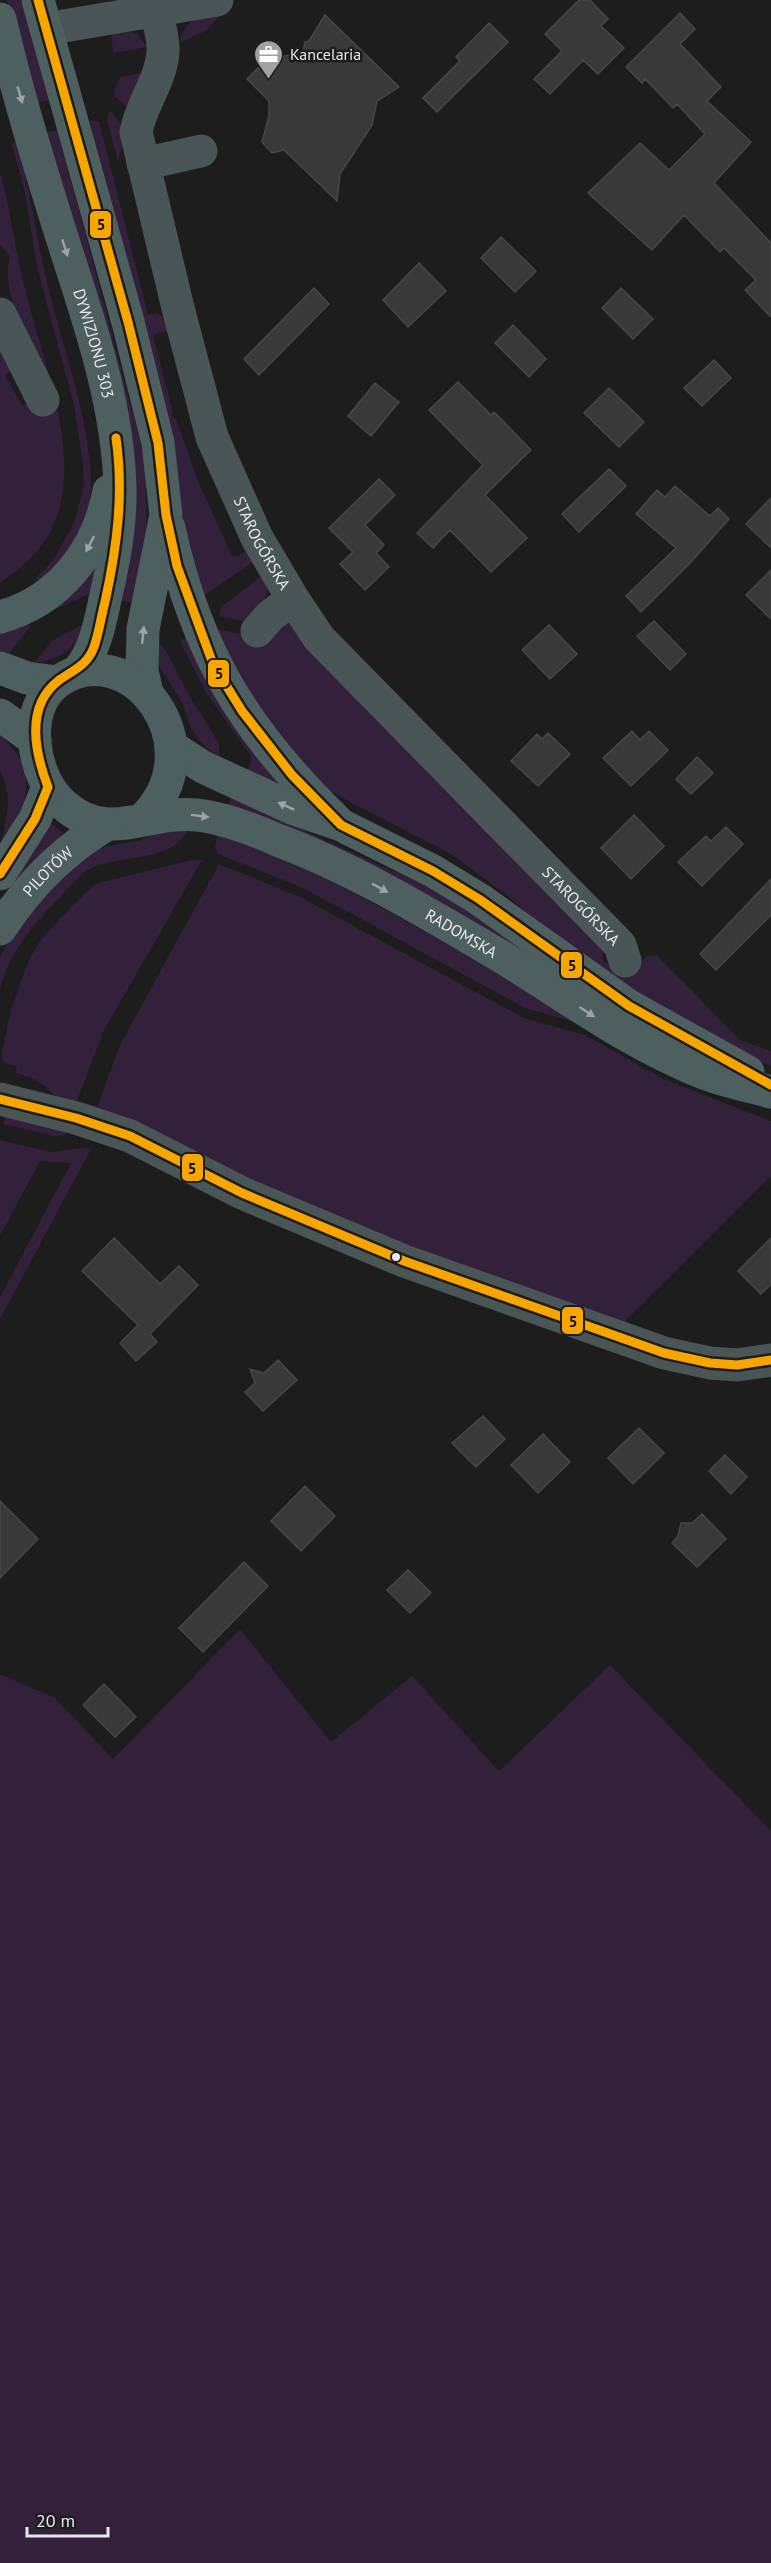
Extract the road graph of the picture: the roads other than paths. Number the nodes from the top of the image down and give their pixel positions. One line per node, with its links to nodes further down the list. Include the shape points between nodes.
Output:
1 (217, 0): 2 (street)
2 (156, 11): 3 (street); 6 (street, STAROGÓRSKA, via 164,51 136,132)
3 (42, 15): 10 (main road, via 146,394 158,443)
4 (0, 19): 9 (main road, DYWIZJONU 303, one-way to 9, via 88,319)
5 (201, 151): 6 (street)
6 (143, 164): 11 (street, STAROGÓRSKA, via 212,437 257,538)
7 (0, 314): 8 (street)
8 (43, 400)
9 (118, 448): 12 (main road, one-way to 12, via 107,504 90,546 74,569 50,595 20,612); 15 (main road, DYWIZJONU 303, via 120,489 115,558 93,647)
10 (166, 515): 16 (main road, one-way to 10, via 142,671 143,629); 23 (main road, via 188,602 213,664 242,711 292,775)
11 (293, 598): 13 (street); 26 (street, STAROGÓRSKA, via 319,638 620,945)
12 (0, 617)
13 (257, 631)
14 (0, 668): 15 (main road, via 27,678)
15 (68, 676): 16 (main road, via 110,673); 18 (main road, via 46,693 38,713)
16 (147, 693): 19 (main road, via 165,720)
17 (0, 715): 18 (main road)
18 (35, 740): 20 (main road, via 39,767)
19 (172, 747): 21 (main road, via 166,788); 23 (main road, RADOMSKA, one-way to 19, via 267,797 203,767)
20 (48, 787): 22 (main road, via 79,817); 24 (main road, PILOTÓW, via 35,819)
21 (142, 820): 22 (main road, via 128,825); 28 (main road, RADOMSKA, one-way to 28, via 198,815 280,840 352,872 681,1063 705,1074)
22 (106, 825): 25 (main road, PILOTÓW, via 78,841 53,864 19,900)
23 (341, 825): 27 (main road, RADOMSKA, via 433,871 479,899 629,1006)
24 (0, 874)
25 (0, 929)
26 (625, 961)
27 (771, 1085)
28 (771, 1092)
29 (0, 1099): 30 (street, via 130,1136 253,1197 404,1261 664,1353 737,1365)
30 (771, 1360)

